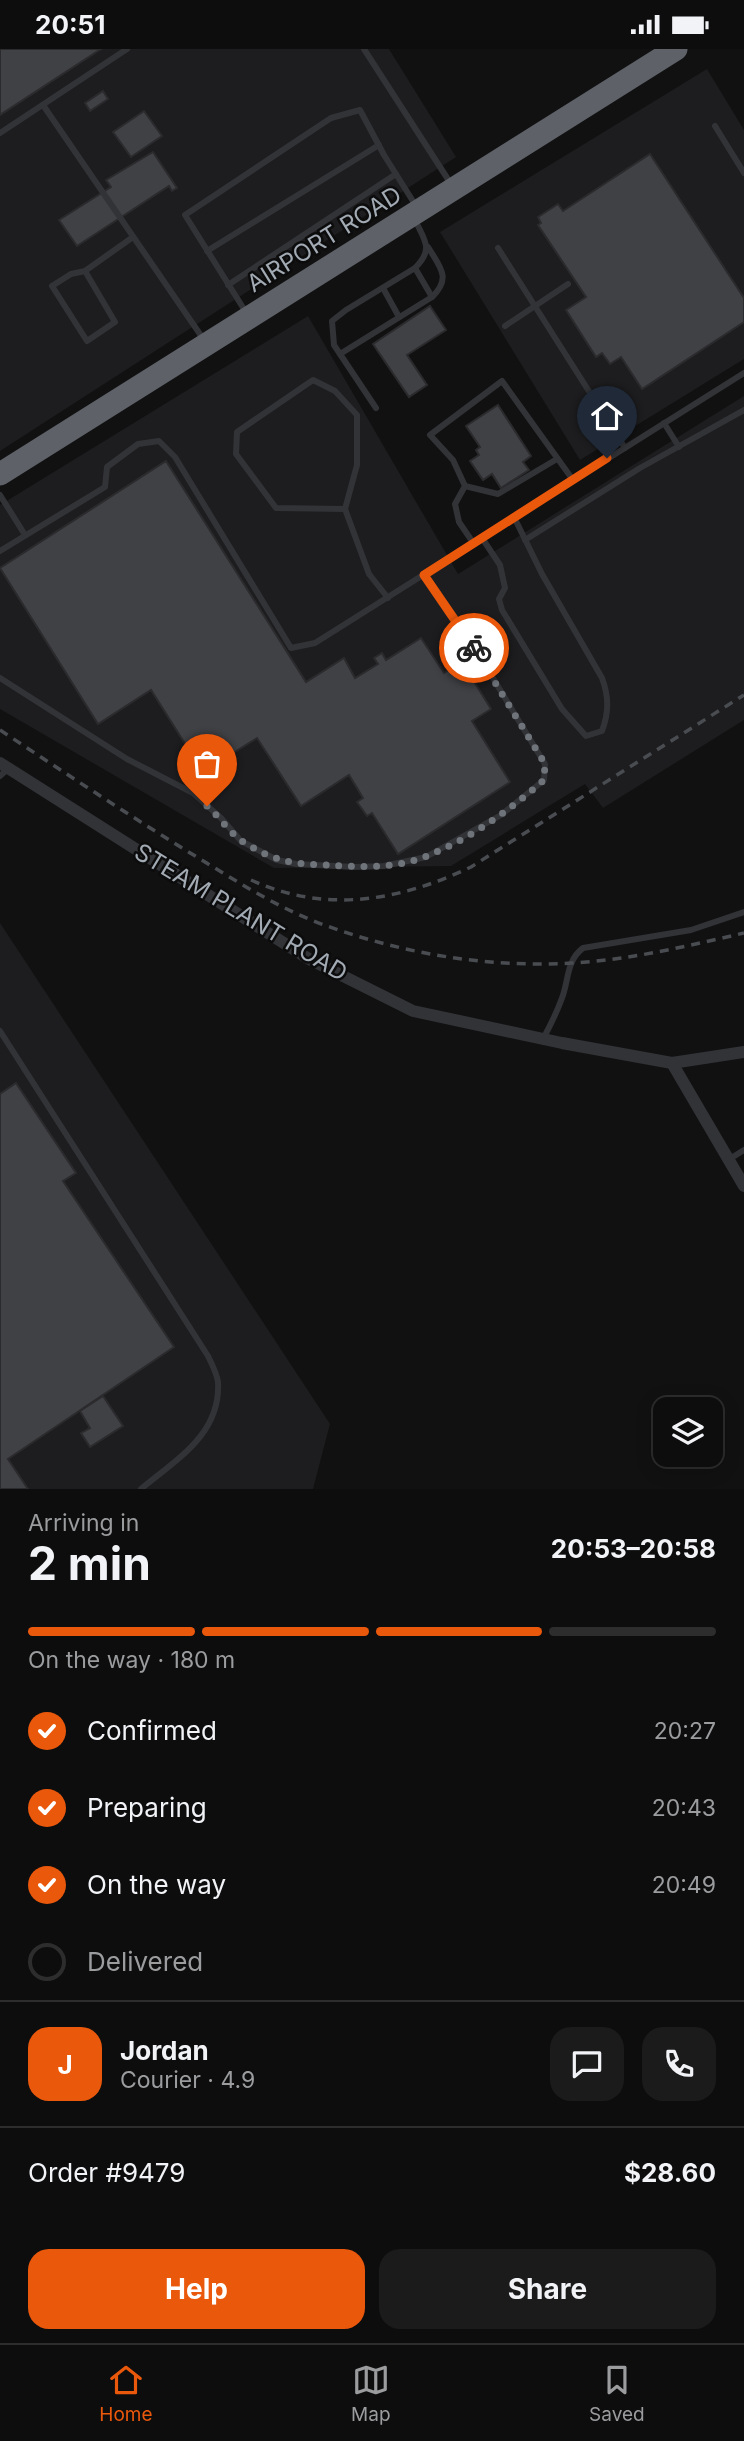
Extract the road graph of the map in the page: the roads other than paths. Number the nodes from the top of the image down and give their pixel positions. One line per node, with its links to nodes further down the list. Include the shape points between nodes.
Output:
1 (127, 49): 4 (lane)
2 (364, 49): 10 (lane)
3 (676, 49): 10 (highway, AIRPORT ROAD)
4 (43, 105): 6 (lane); 12 (lane)
5 (715, 126): 8 (lane)
6 (0, 134)
7 (379, 145): 9 (lane); 15 (lane); 15 (lane, via 360,110 331,118 185,215)
8 (744, 173)
9 (396, 174): 11 (lane); 19 (lane)
10 (454, 189): 11 (highway, AIRPORT ROAD)
11 (415, 213): 13 (lane); 24 (highway, AIRPORT ROAD)
12 (133, 237): 17 (lane); 26 (lane)
13 (427, 245): 16 (lane, via 423,261); 21 (lane, via 444,281)
14 (498, 249): 22 (lane)
15 (207, 251): 19 (lane)
16 (415, 268): 20 (lane); 21 (lane)
17 (85, 271): 17 (lane, via 116,322 87,341 52,286)
18 (568, 284): 22 (lane)
19 (228, 285): 24 (lane)
20 (383, 288): 23 (lane); 27 (lane, via 332,321 334,345)
21 (432, 297): 23 (lane)
22 (535, 306): 25 (lane); 33 (lane)
23 (399, 317): 27 (lane)
24 (249, 318): 26 (highway, AIRPORT ROAD)
25 (505, 326)
26 (207, 344): 35 (highway, AIRPORT ROAD)
27 (340, 354): 29 (lane)
28 (744, 373): 31 (lane)
29 (376, 408)
30 (744, 410): 32 (lane)
31 (664, 423): 32 (lane); 33 (lane)
32 (679, 447): 43 (lane)
33 (625, 448): 36 (lane)
34 (557, 459): 36 (lane); 37 (lane, via 498,494); 37 (lane, via 502,381 430,435 453,460)
35 (0, 474)
36 (573, 480): 40 (lane)
37 (465, 486): 44 (lane, via 454,504 459,522)
38 (0, 495): 41 (lane)
39 (345, 509): 39 (lane, via 356,465 357,415 335,391 313,380 237,432 236,454 276,508); 47 (lane, via 369,574)
40 (514, 517): 42 (lane); 43 (lane)
41 (25, 535): 45 (lane); 47 (lane, via 105,487 107,467 138,444 159,441 175,457 291,647 315,643)
42 (482, 538): 43 (lane, via 500,565 505,588 499,599 502,610 562,709 586,736 602,731 608,695 602,678); 44 (lane)
43 (526, 540)
44 (474, 544): 46 (lane)
45 (0, 551)
46 (424, 575): 47 (lane); 48 (lane, via 468,637 545,764 544,780 501,815 426,857 355,867 277,860 241,841 193,793 127,759)
47 (388, 598)
48 (0, 678)
49 (3, 769): 52 (street, STEAM PLANT ROAD, via 309,959 412,1011)
50 (744, 912): 52 (lane, via 691,930 583,948 570,963 562,999)
51 (0, 1031): 53 (lane)
52 (543, 1039): 55 (street, STEAM PLANT ROAD)
53 (3, 1043): 59 (lane, via 208,1356 218,1380 216,1408 202,1437)
54 (744, 1052): 55 (street, STEAM PLANT ROAD)
55 (672, 1063): 57 (street)
56 (744, 1150): 57 (lane)
57 (728, 1160): 58 (street)
58 (744, 1187)
59 (142, 1489)

